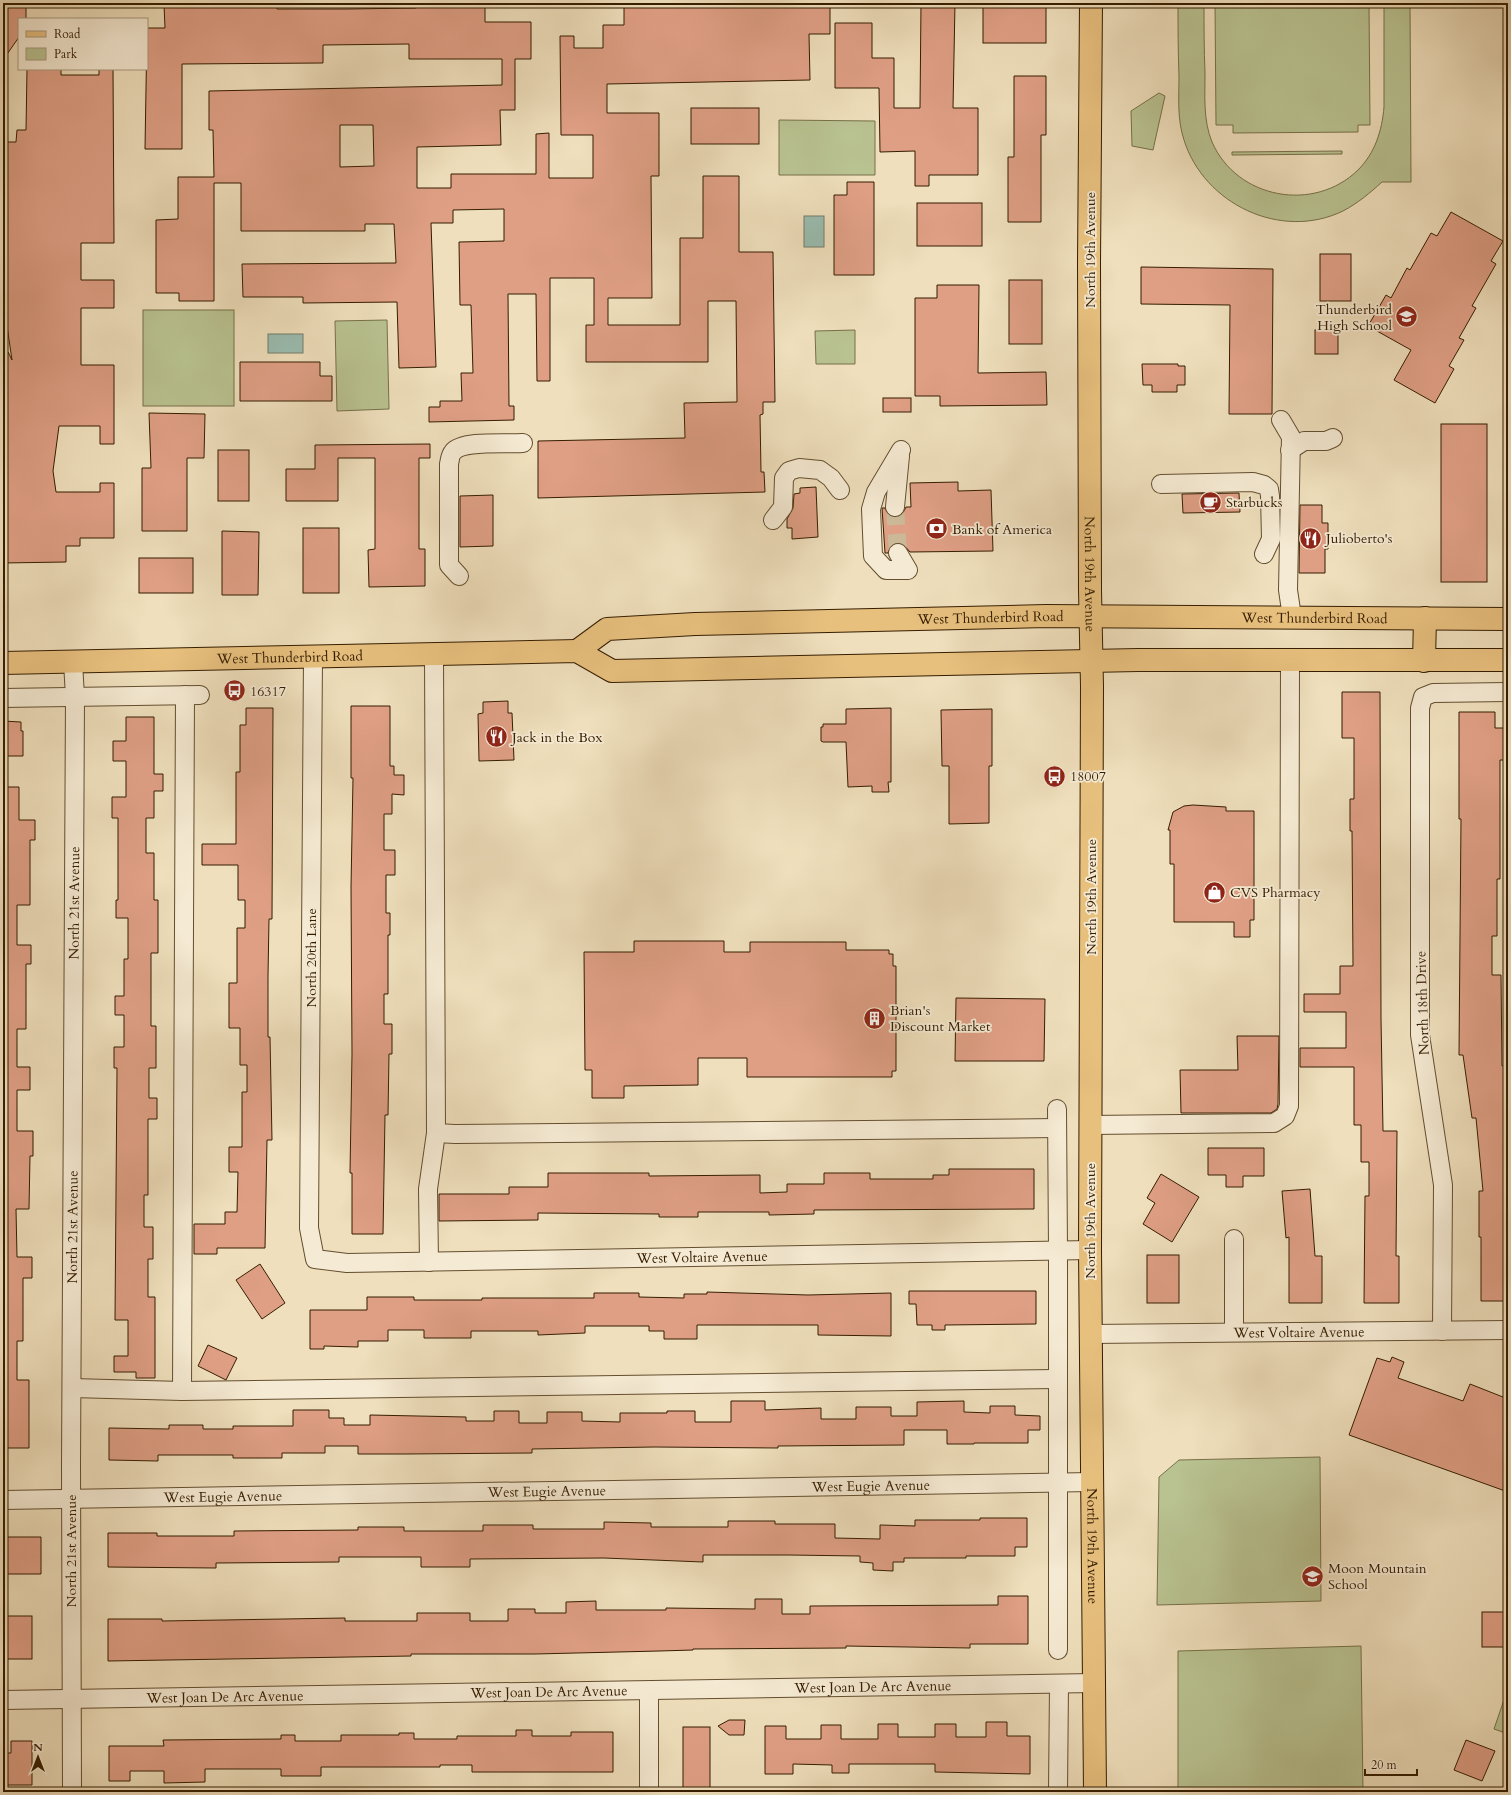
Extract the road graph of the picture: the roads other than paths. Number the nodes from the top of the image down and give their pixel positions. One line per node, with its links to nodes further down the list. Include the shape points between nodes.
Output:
1 (1091, 3): 13 (main road, North 19th Avenue)
2 (1281, 420): 5 (street, via 1291,437)
3 (1333, 438): 5 (street, via 1326,441 1304,441)
4 (523, 443): 12 (street, via 466,445 453,452 451,456 449,565)
5 (1290, 450): 14 (street, via 1288,590)
6 (1162, 484): 11 (street, via 1253,482 1264,485 1269,489 1270,496 1271,540)
7 (840, 490): 9 (street, via 831,478 820,470 799,468 789,472 784,478 783,507)
8 (895, 507): 10 (street, via 901,450 876,492 871,509 873,556 886,570 908,570)
9 (773, 520)
10 (898, 553)
11 (1264, 554)
12 (459, 576)
13 (1091, 616): 14 (main road, West Thunderbird Road); 17 (main road, West Thunderbird Road, via 696,624 607,629); 23 (main road, North 19th Avenue)
14 (1292, 617): 15 (main road, West Thunderbird Road)
15 (1425, 618): 16 (main road, West Thunderbird Road); 21 (main road)
16 (1508, 619)
17 (577, 650): 18 (main road, West Thunderbird Road); 23 (main road, via 612,671)
18 (434, 654): 19 (main road, West Thunderbird Road); 32 (street)
19 (313, 656): 24 (main road, West Thunderbird Road); 36 (street, North 20th Lane, via 309,1228)
20 (1290, 660): 21 (main road); 23 (main road); 30 (street, via 1289,1106 1285,1116 1274,1122)
21 (1424, 660): 22 (main road)
22 (1508, 660)
23 (1092, 661): 30 (main road, North 19th Avenue)
24 (73, 662): 25 (main road, West Thunderbird Road); 27 (street, North 21st Avenue)
25 (3, 663)
26 (1508, 692): 39 (street, North 18th Drive, via 1432,693 1423,697 1420,708 1420,1035 1443,1185)
27 (75, 697): 28 (street); 43 (street, North 21st Avenue); 44 (street, via 192,695)
28 (3, 698)
29 (1057, 1109): 31 (street)
30 (1090, 1124): 35 (main road, North 19th Avenue)
31 (1057, 1128): 32 (street); 34 (street)
32 (436, 1133): 37 (street, via 428,1189)
33 (1234, 1239): 40 (street)
34 (1058, 1250): 35 (street, West Voltaire Avenue); 37 (street, West Voltaire Avenue); 42 (street)
35 (1090, 1250): 41 (main road, North 19th Avenue)
36 (315, 1259): 37 (street, West Voltaire Avenue, via 347,1263)
37 (430, 1262)
38 (1508, 1330): 39 (street, West Voltaire Avenue)
39 (1442, 1331): 40 (street, West Voltaire Avenue)
40 (1234, 1332): 41 (street, West Voltaire Avenue)
41 (1090, 1334): 46 (main road, North 19th Avenue)
42 (1057, 1379): 44 (street); 45 (street)
43 (72, 1388): 44 (street); 47 (street, North 21st Avenue)
44 (182, 1390)
45 (1058, 1482): 46 (street, West Eugie Avenue); 47 (street, West Eugie Avenue); 49 (street)
46 (1092, 1482): 50 (main road, North 19th Avenue)
47 (72, 1498): 48 (street, West Eugie Avenue); 53 (street, North 21st Avenue)
48 (3, 1500)
49 (1058, 1650)
50 (1094, 1683): 51 (street, West Joan De Arc Avenue); 58 (main road, North 19th Avenue)
51 (1059, 1684): 52 (street, West Joan De Arc Avenue); 57 (street)
52 (649, 1691): 53 (street, West Joan De Arc Avenue); 56 (street)
53 (71, 1699): 54 (street, West Joan De Arc Avenue); 55 (street, North 21st Avenue)
54 (3, 1700)
55 (72, 1792)
56 (649, 1792)
57 (1058, 1792)
58 (1095, 1792)

